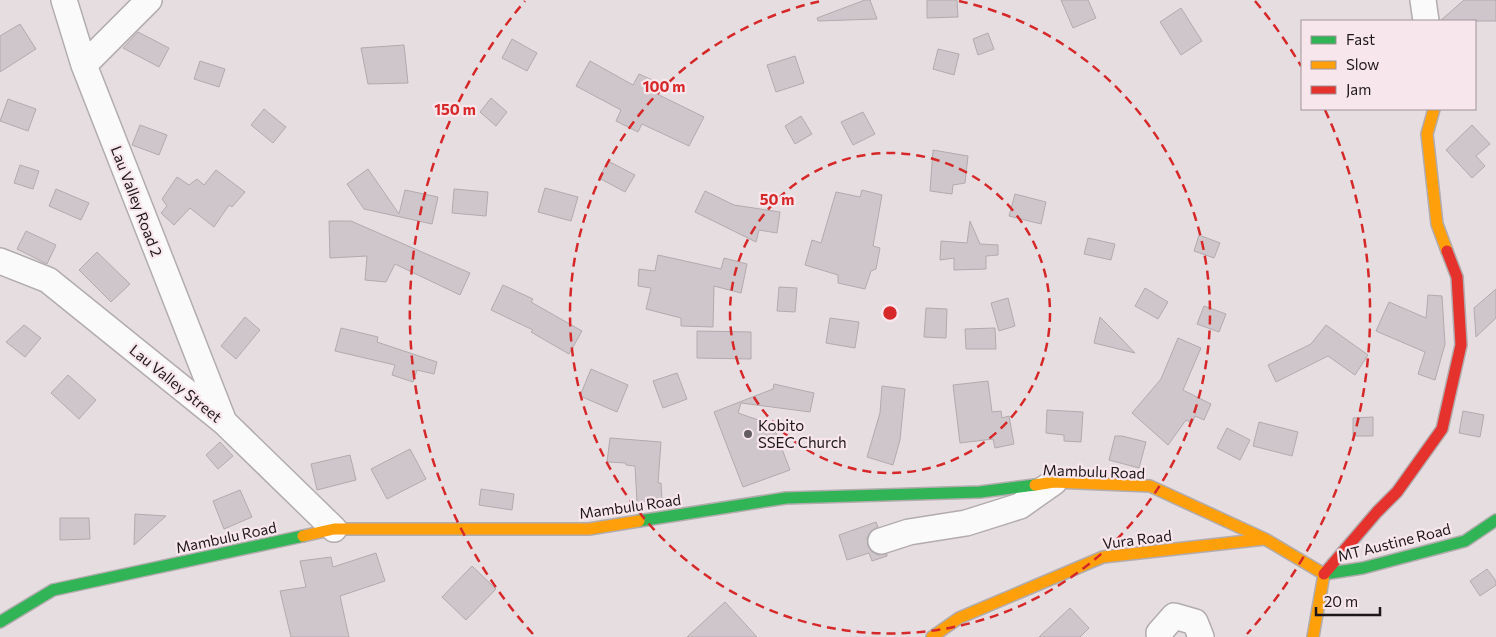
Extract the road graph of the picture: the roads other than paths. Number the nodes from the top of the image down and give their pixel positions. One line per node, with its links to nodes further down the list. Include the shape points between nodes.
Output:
1 (64, 0): 5 (street, Lau Valley Road 2)
2 (149, 0): 5 (street)
3 (1423, 0): 4 (street)
4 (1426, 20)
5 (84, 64): 8 (street, Lau Valley Road 2)
6 (1434, 110): 14 (street, via 1427,134 1437,224 1457,277 1461,345 1442,429 1397,492)
7 (0, 261): 8 (street, Lau Valley Street, via 48,280)
8 (224, 422): 11 (street, Lau Valley Street)
9 (1054, 482): 11 (street, Mambulu Road, via 980,492 786,498 589,529); 12 (street, Mambulu Road, via 1150,486); 13 (street, via 1020,506 966,523 909,532)
10 (1496, 520): 14 (street, MT Austine Road, via 1465,541 1362,568)
11 (334, 528): 15 (street, Mambulu Road, via 52,590)
12 (1265, 539): 14 (street); 17 (street, Vura Road, via 1103,557 959,618)
13 (881, 541)
14 (1324, 574): 19 (street)
15 (0, 622)
16 (1159, 634): 18 (street, via 1174,616 1195,622)
17 (932, 637)
18 (1202, 637)
19 (1313, 637)

